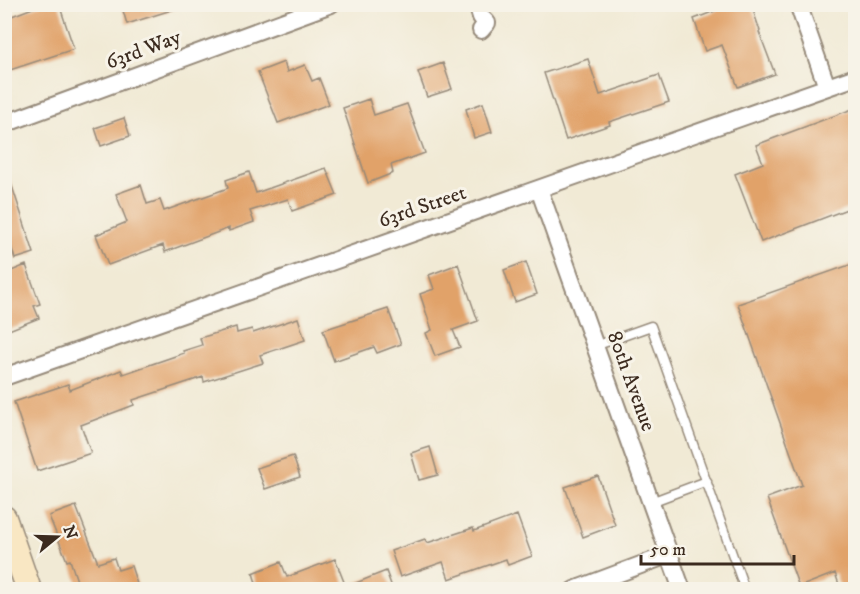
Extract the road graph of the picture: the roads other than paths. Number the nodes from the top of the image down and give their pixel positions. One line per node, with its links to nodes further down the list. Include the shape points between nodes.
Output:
1 (331, 4): 7 (street, 63rd Way)
2 (477, 4): 4 (street, via 487,23)
3 (798, 4): 6 (street)
4 (481, 30)
5 (855, 77): 6 (street, 63rd Street)
6 (827, 87): 8 (street, 63rd Street)
7 (4, 124)
8 (538, 189): 9 (street, 80th Avenue); 10 (street, 63rd Street)
9 (595, 346): 11 (lane, via 651,326); 12 (street, 80th Avenue)
10 (4, 377)
11 (707, 481): 12 (lane); 18 (lane)
12 (651, 502): 14 (street, 80th Avenue)
13 (4, 518): 15 (street)
14 (670, 554): 16 (street); 17 (street, 80th Avenue)
15 (29, 590)
16 (574, 590)
17 (681, 590)
18 (745, 590)

